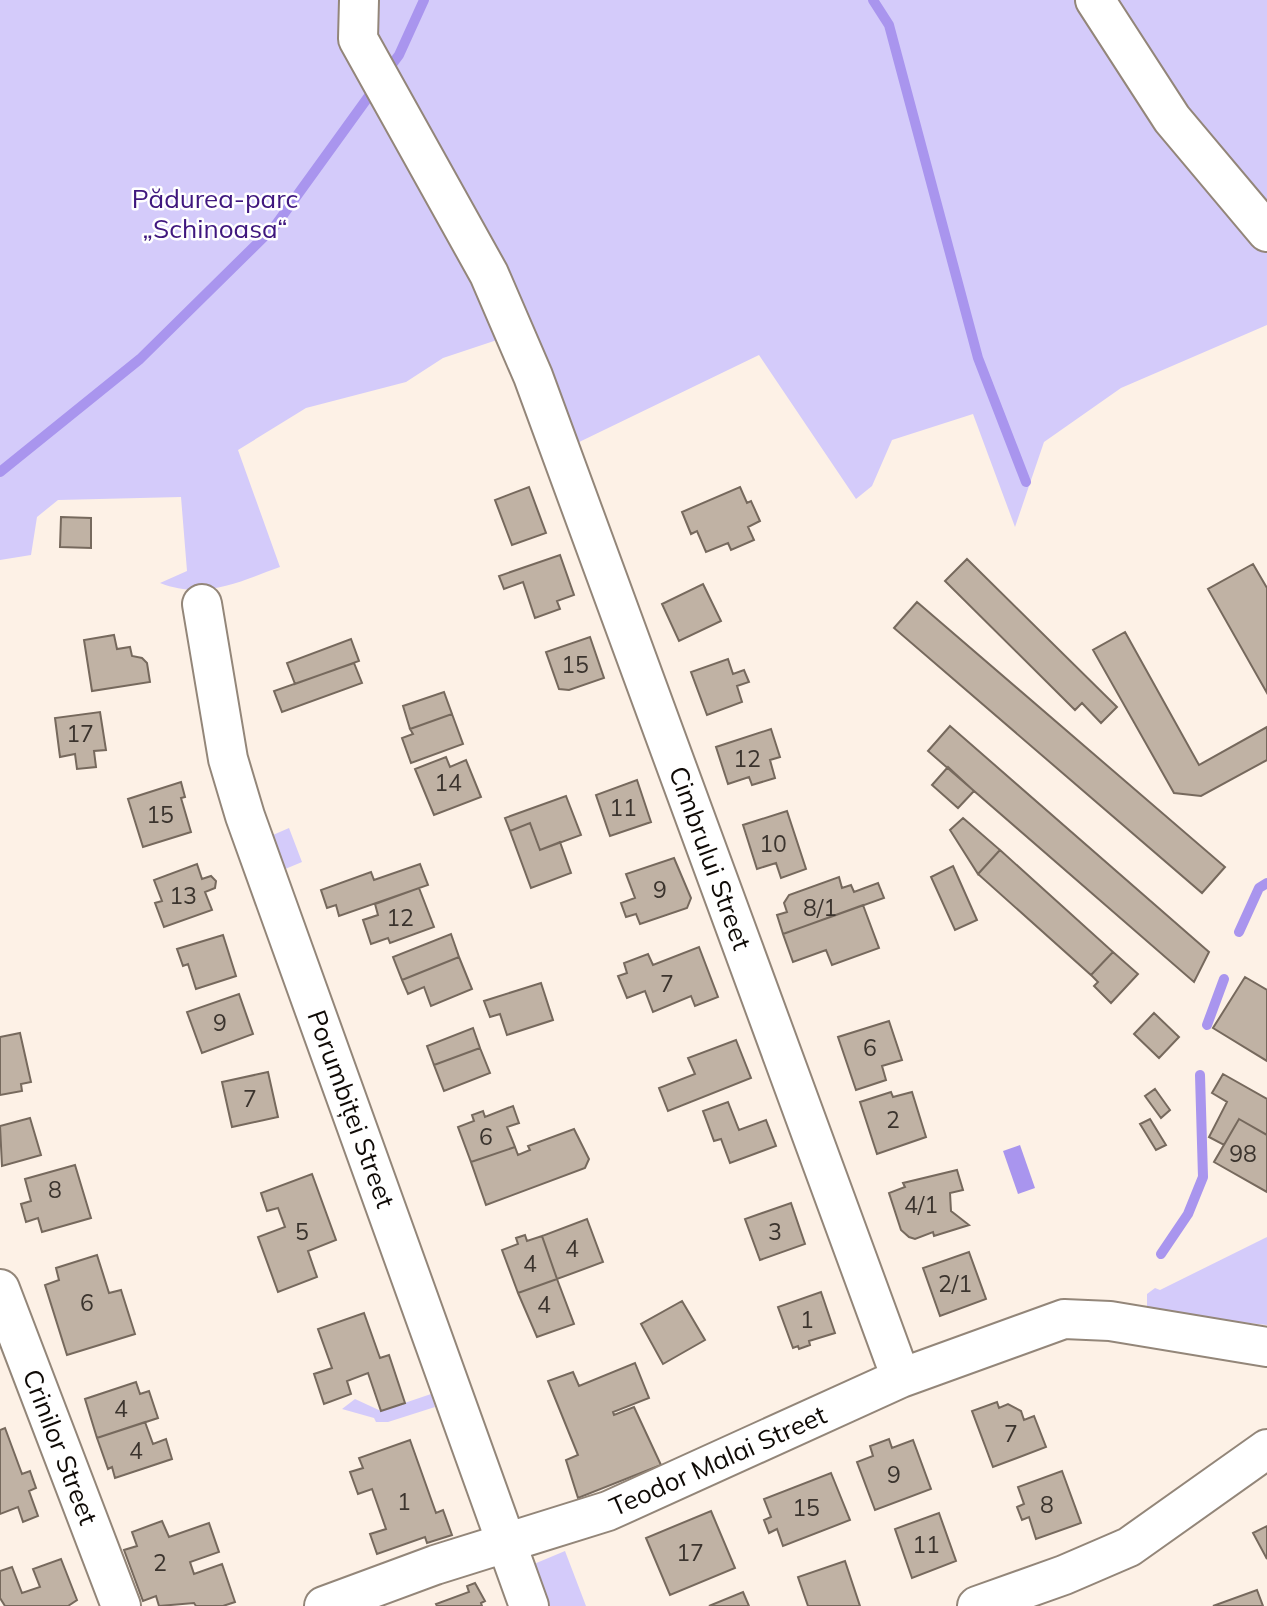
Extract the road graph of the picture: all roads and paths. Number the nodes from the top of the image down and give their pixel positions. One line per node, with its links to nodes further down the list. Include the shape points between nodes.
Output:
1 (359, 0): 7 (street, Cimbrului Street, via 358,39 489,274 533,376)
2 (1095, 0): 3 (street, via 1172,119)
3 (1267, 232)
4 (202, 604): 9 (street, Porumbiței Street, via 221,723 244,816)
5 (0, 1289): 10 (street, Crinilor Street)
6 (1267, 1347): 7 (street, Teodor Malai Street, via 1110,1321 1064,1319)
7 (901, 1378): 9 (street, Teodor Malai Street, via 608,1511)
8 (1267, 1449): 13 (street, via 1129,1547)
9 (506, 1545): 11 (street, Teodor Malai Street, via 435,1565); 12 (street, Porumbiței Street)
10 (121, 1606)
11 (324, 1606)
12 (529, 1606)
13 (977, 1606)

